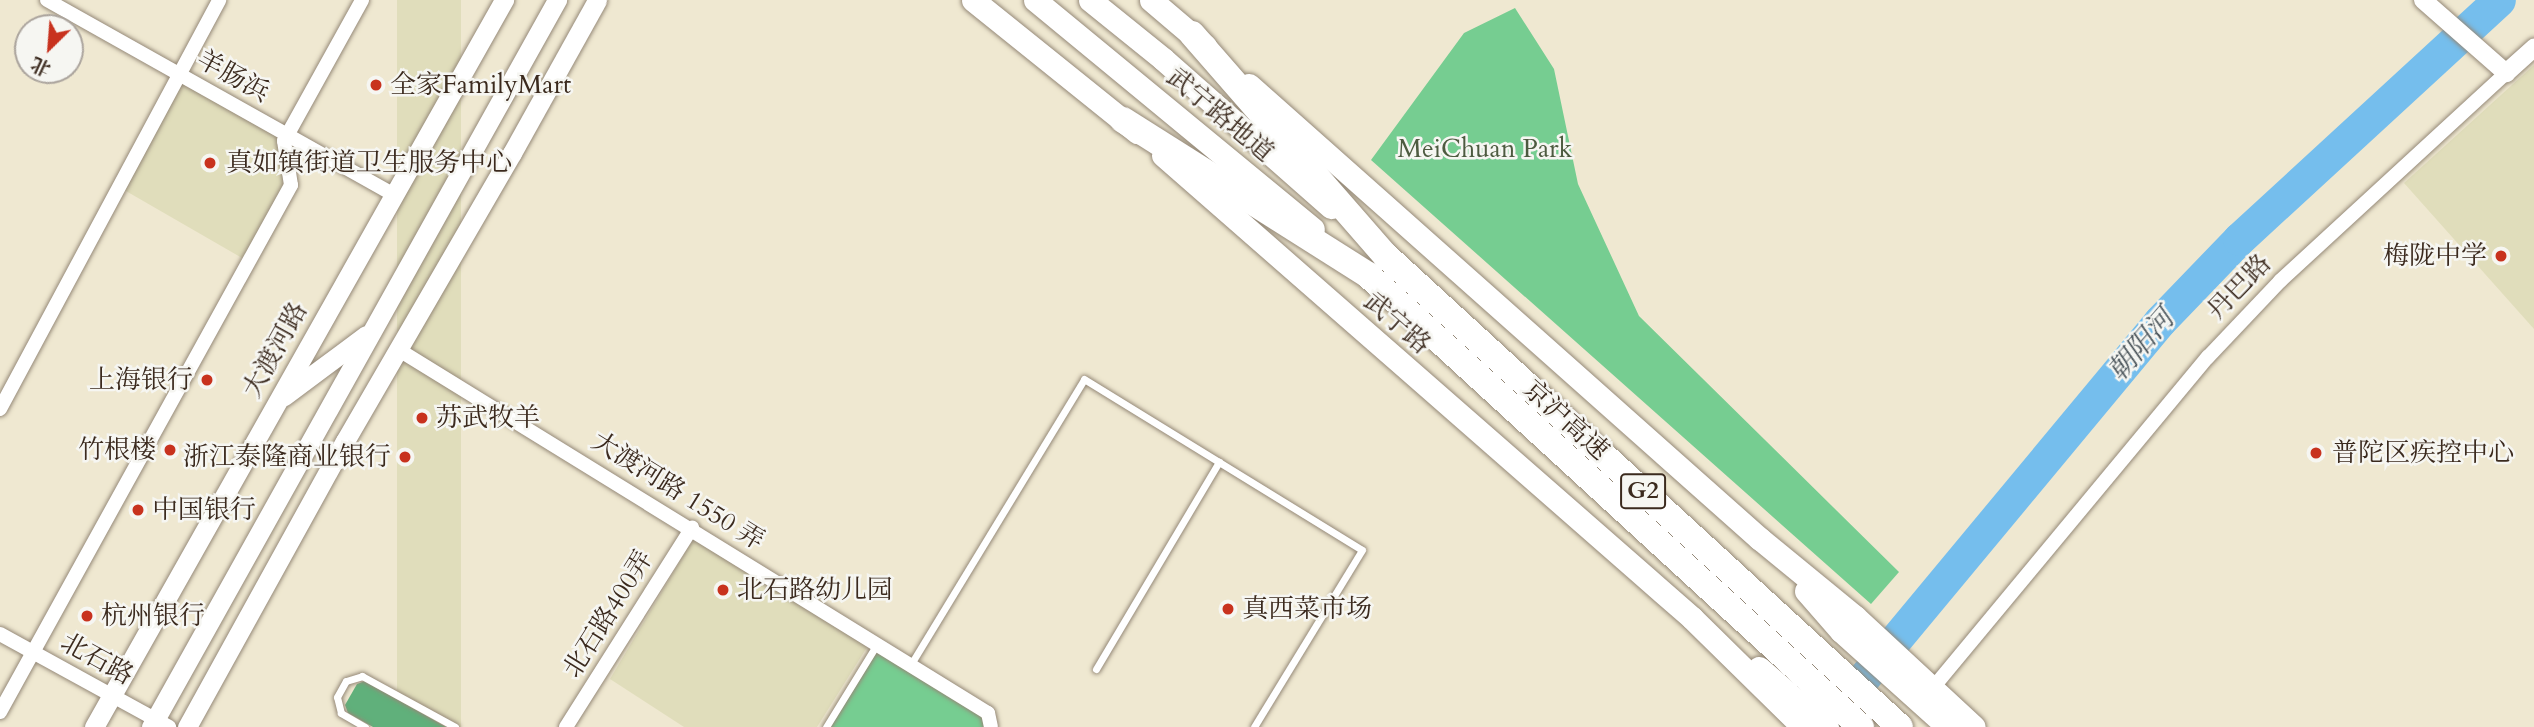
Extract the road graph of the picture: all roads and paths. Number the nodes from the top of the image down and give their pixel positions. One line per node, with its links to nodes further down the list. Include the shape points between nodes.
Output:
1 (47, 0): 17 (street, 羊肠浜)
2 (219, 0): 17 (street)
3 (362, 0): 19 (street)
4 (504, 0): 20 (main road, 大渡河路)
5 (546, 0): 13 (main road)
6 (557, 0): 13 (main road)
7 (597, 0): 24 (main road)
8 (973, 0): 18 (main road, 武宁路)
9 (1035, 0): 22 (main road, 武宁路地道)
10 (1090, 0): 21 (main road, 武宁路地道)
11 (1152, 0): 14 (main road)
12 (2423, 0): 16 (street)
13 (543, 25): 23 (main road)
14 (1192, 34): 21 (highway, 京沪高速); 29 (main road, via 1760,539)
15 (2534, 48): 16 (street, 丹巴路)
16 (2506, 73): 35 (street, 丹巴路, via 2235,328)
17 (179, 74): 19 (street, 羊肠浜); 26 (street)
18 (1123, 120): 22 (highway, 京沪高速); 36 (main road, 武宁路)
19 (287, 135): 20 (street, 羊肠浜); 32 (street, via 284,141 292,185)
20 (394, 195): 25 (main road, 大渡河路)
21 (1386, 256): 51 (highway, 京沪高速 / G2)
22 (1368, 275): 50 (highway, 京沪高速 / G2)
23 (373, 330): 25 (main road); 39 (main road)
24 (399, 350): 28 (street, 大渡河路 1550 弄); 41 (main road)
25 (277, 401): 37 (main road, 大渡河路)
26 (0, 410)
27 (1219, 462): 33 (lane, via 1084,379); 34 (lane); 47 (lane, via 1362,550)
28 (692, 528): 31 (street, 大渡河路 1550 弄); 44 (street, 北石路400弄)
29 (1847, 623): 35 (main road); 52 (main road)
30 (0, 634): 32 (street, 北石路)
31 (878, 643): 33 (street, 大渡河路 1550 弄); 45 (lane)
32 (33, 652): 37 (street, 北石路); 38 (street)
33 (911, 664): 46 (street, 大渡河路 1550 弄, via 988,713)
34 (1096, 669)
35 (1925, 681): 53 (main road)
36 (1779, 694): 48 (main road); 49 (main road)
37 (112, 695): 39 (street, 北石路); 40 (main road, 大渡河路)
38 (0, 712)
39 (158, 724)
40 (94, 727)
41 (187, 727)
42 (365, 727): 43 (lane, via 341,713 337,697 346,681 362,676)
43 (455, 727)
44 (566, 727)
45 (825, 727)
46 (991, 727)
47 (1254, 727)
48 (1803, 727)
49 (1827, 727)
50 (1861, 727)
51 (1900, 727)
52 (1948, 727)
53 (1974, 727)

